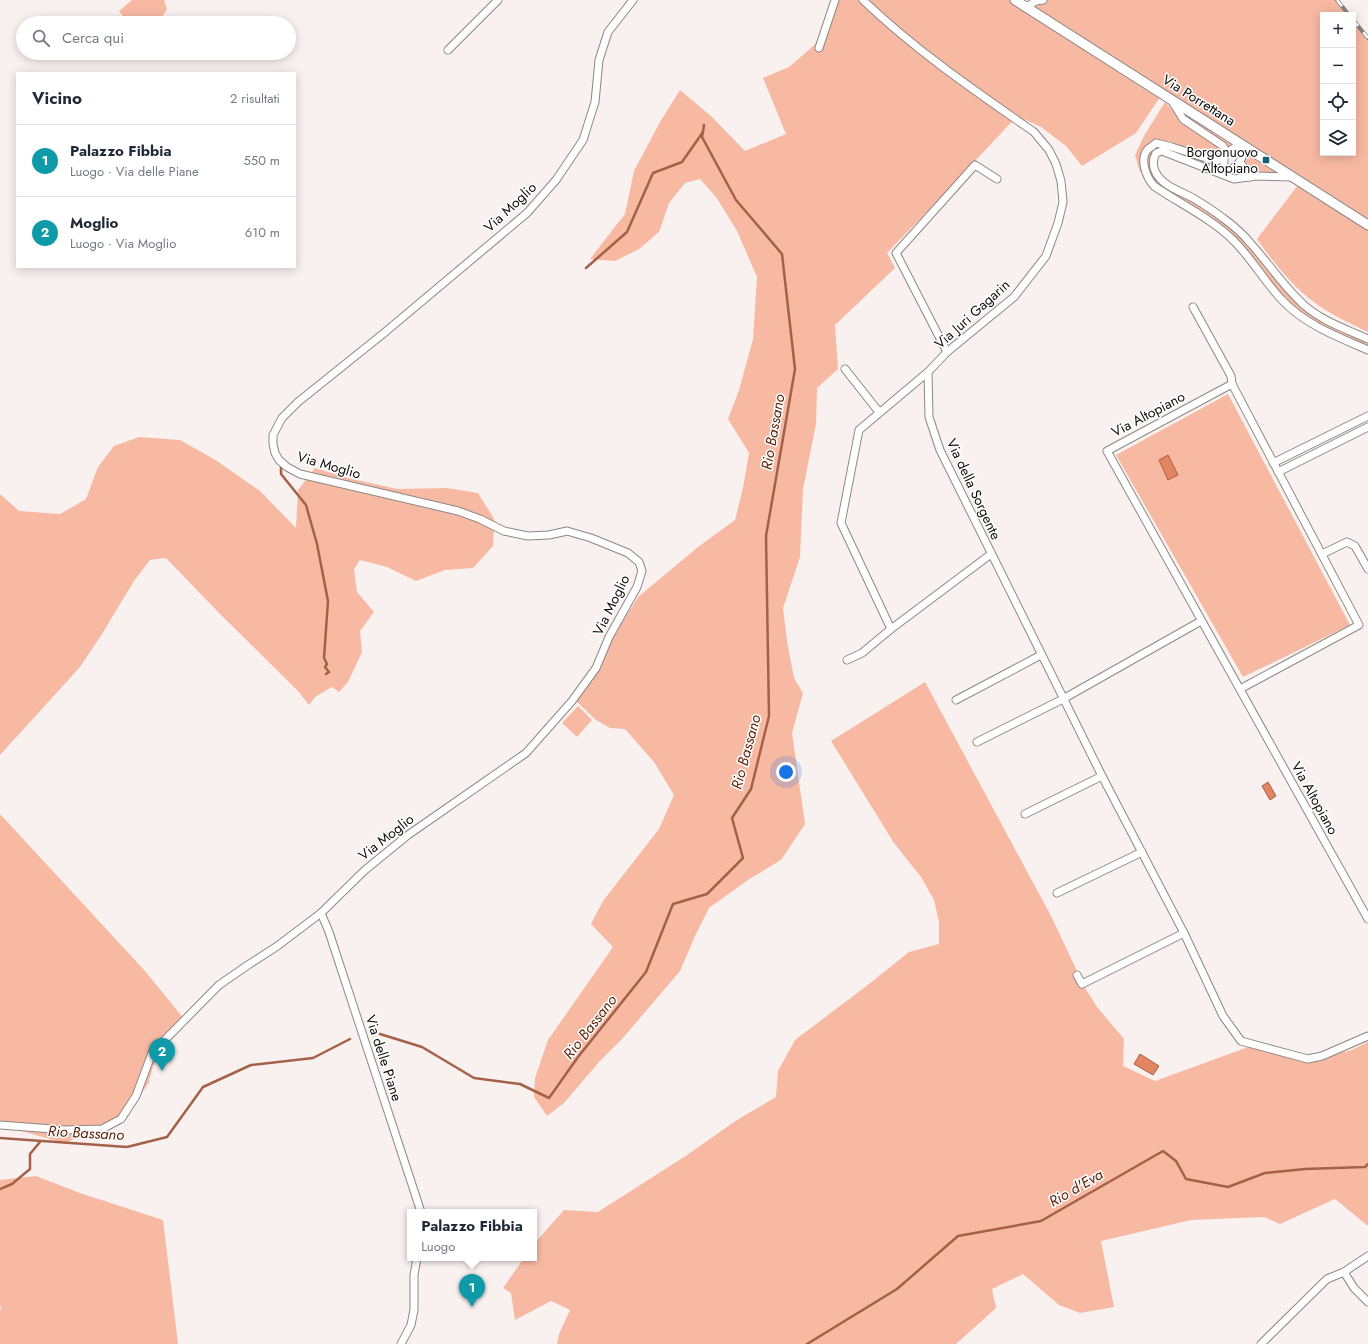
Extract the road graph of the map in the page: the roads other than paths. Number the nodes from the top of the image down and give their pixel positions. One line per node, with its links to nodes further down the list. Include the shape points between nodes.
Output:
1 (498, 0): 9 (street)
2 (633, 0): 46 (street, Via Moglio, via 608,32 599,60 594,102 583,140 556,180 527,213 298,402 282,418 273,435 274,453 287,467 300,474 458,511 504,531 528,536 566,531 591,538 628,553 639,562 642,571 637,587 609,637 596,668 572,701 526,753 408,835 365,870)
3 (835, 0): 8 (street)
4 (863, 0): 22 (street, Via Juri Gagarin, via 948,70 1034,132 1049,150 1061,182 1063,202 1046,256 1014,296)
5 (1015, 0): 7 (main road, Via Porrettana)
6 (1043, 0): 7 (street)
7 (1026, 7): 10 (main road, Via Porrettana)
8 (819, 48)
9 (448, 50)
10 (1169, 98): 11 (main road, Via Porrettana); 12 (street, via 1184,119 1222,146)
11 (1243, 145): 12 (street, via 1233,148); 13 (street, via 1244,153); 16 (main road, Via Porrettana)
12 (1225, 156): 14 (street); 21 (street, via 1215,161 1156,143 1147,150 1144,161 1149,181 1216,225 1234,241 1291,309 1319,327)
13 (1240, 162): 14 (street); 15 (street)
14 (1224, 174): 15 (street, via 1234,179); 20 (street, via 1162,151 1156,153 1154,158 1155,173 1166,184 1195,199 1239,231 1288,290 1305,306 1320,317)
15 (1250, 177): 16 (street)
16 (1293, 177): 18 (main road, Via Porrettana)
17 (997, 180): 22 (street, via 976,165 896,253)
18 (1368, 225)
19 (1193, 307): 25 (street, via 1231,376)
20 (1368, 339)
21 (1368, 350)
22 (947, 352): 24 (street, Via Juri Gagarin)
23 (845, 369): 26 (street)
24 (928, 372): 26 (street, Via Juri Gagarin); 31 (street, Via della Sorgente, via 929,417 940,450)
25 (1232, 384): 29 (street); 34 (street, Via Altopiano, via 1107,451)
26 (879, 412): 35 (street, Via Juri Gagarin, via 859,430 841,523)
27 (1368, 416): 29 (street)
28 (1368, 427): 30 (street)
29 (1273, 463): 30 (street)
30 (1278, 472): 32 (street)
31 (991, 554): 35 (street); 36 (street, Via della Sorgente)
32 (1322, 554): 33 (street, via 1346,542 1355,546); 38 (street, via 1359,626)
33 (1368, 569)
34 (1201, 621): 38 (street, Via Altopiano); 39 (street)
35 (891, 629): 37 (street, via 862,653)
36 (1041, 655): 39 (street); 40 (street)
37 (847, 660)
38 (1240, 689): 47 (street, Via Altopiano)
39 (1063, 699): 41 (street); 42 (street)
40 (956, 700)
41 (977, 742)
42 (1102, 776): 43 (street); 44 (street)
43 (1025, 814)
44 (1142, 852): 45 (street); 48 (street)
45 (1057, 893)
46 (320, 913): 51 (street, Via Moglio, via 276,947 219,985 152,1053 136,1096 121,1119 102,1129 65,1130); 52 (street, Via delle Piane, via 334,946)
47 (1368, 919)
48 (1184, 934): 49 (street, via 1082,984); 50 (street, via 1223,1016 1241,1041 1308,1059 1322,1056)
49 (1077, 975)
50 (1368, 1036)
51 (0, 1125)
52 (420, 1209)
53 (1368, 1256): 55 (street)
54 (416, 1261): 57 (street, via 414,1310 411,1325)
55 (1344, 1272): 56 (street, via 1354,1288); 58 (street, via 1327,1279)
56 (1368, 1302)
57 (401, 1344)
58 (1261, 1344)

